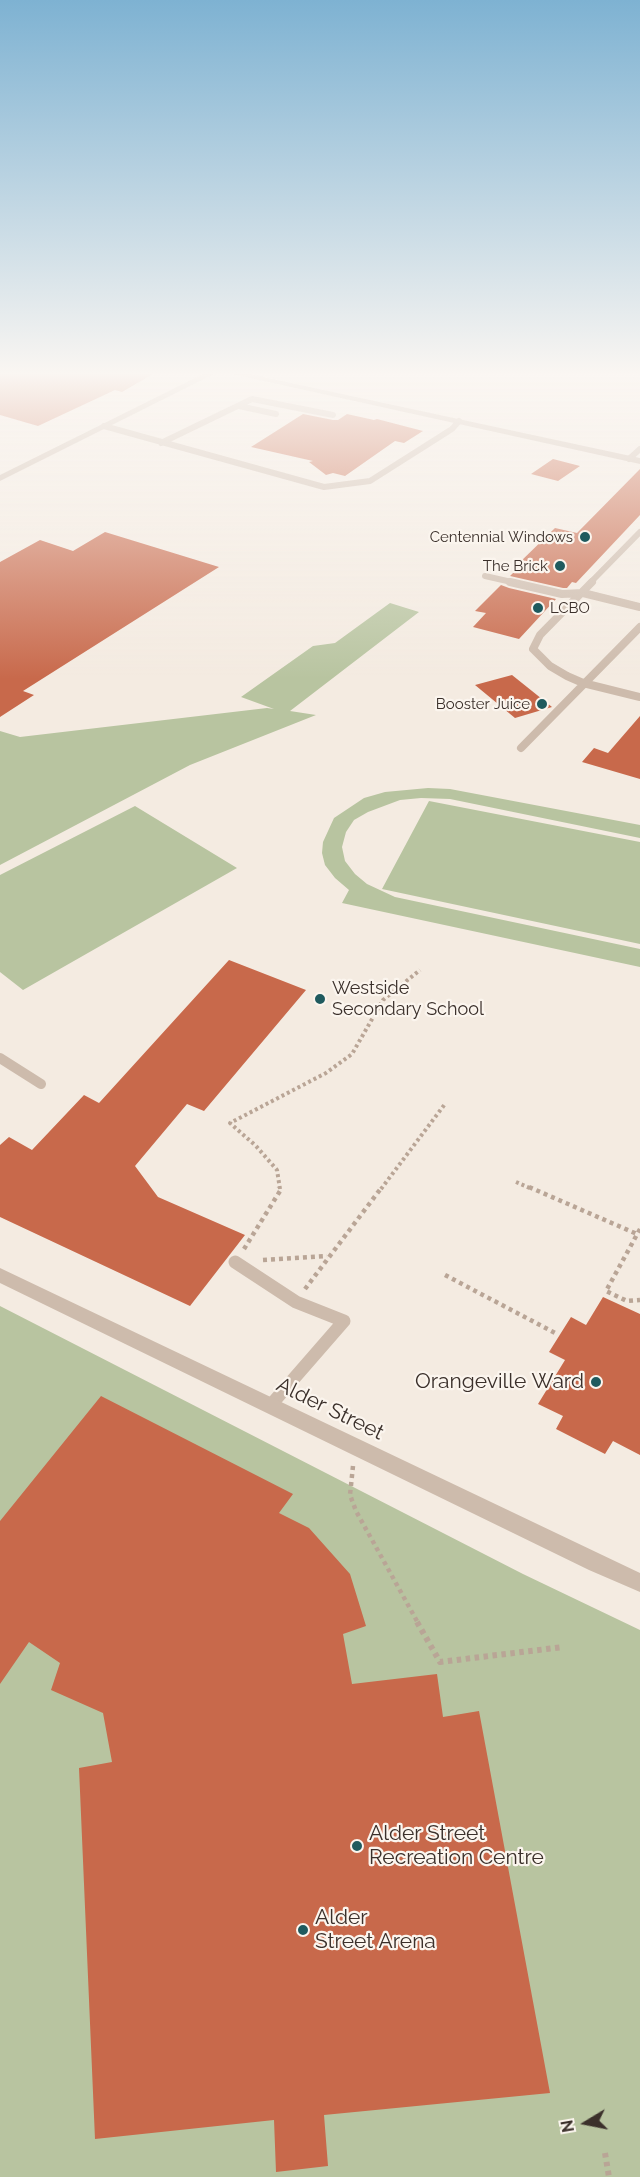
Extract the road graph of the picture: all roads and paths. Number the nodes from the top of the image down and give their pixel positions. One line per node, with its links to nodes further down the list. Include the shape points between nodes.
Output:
1 (285, 476): 2 (lane, via 324,486 370,482)
2 (380, 476)
3 (640, 532): 5 (lane)
4 (485, 576): 5 (lane, via 562,594)
5 (583, 593): 6 (lane); 8 (lane, via 540,635 533,648 550,666)
6 (640, 607)
7 (640, 627): 8 (lane)
8 (583, 683): 9 (lane); 10 (lane)
9 (640, 697)
10 (521, 748)
11 (420, 970): 18 (path, via 383,1000 352,1054 326,1073 230,1123 277,1170 280,1191)
12 (0, 1058): 13 (lane)
13 (41, 1084)
14 (445, 1104): 17 (path)
15 (516, 1182): 16 (path)
16 (639, 1232): 21 (path, via 606,1291 627,1301)
17 (328, 1256): 18 (path); 22 (path)
18 (235, 1262): 22 (lane)
19 (0, 1275): 24 (street, Alder Street)
20 (445, 1275): 23 (path)
21 (640, 1300)
22 (296, 1302): 24 (lane, via 344,1321)
23 (557, 1334)
24 (270, 1406): 25 (street, Alder Street)
25 (356, 1448): 26 (street, Alder Street); 27 (path, via 350,1495 356,1511 440,1662)
26 (640, 1583)
27 (563, 1647)
28 (605, 2153): 29 (path)
29 (609, 2177)

